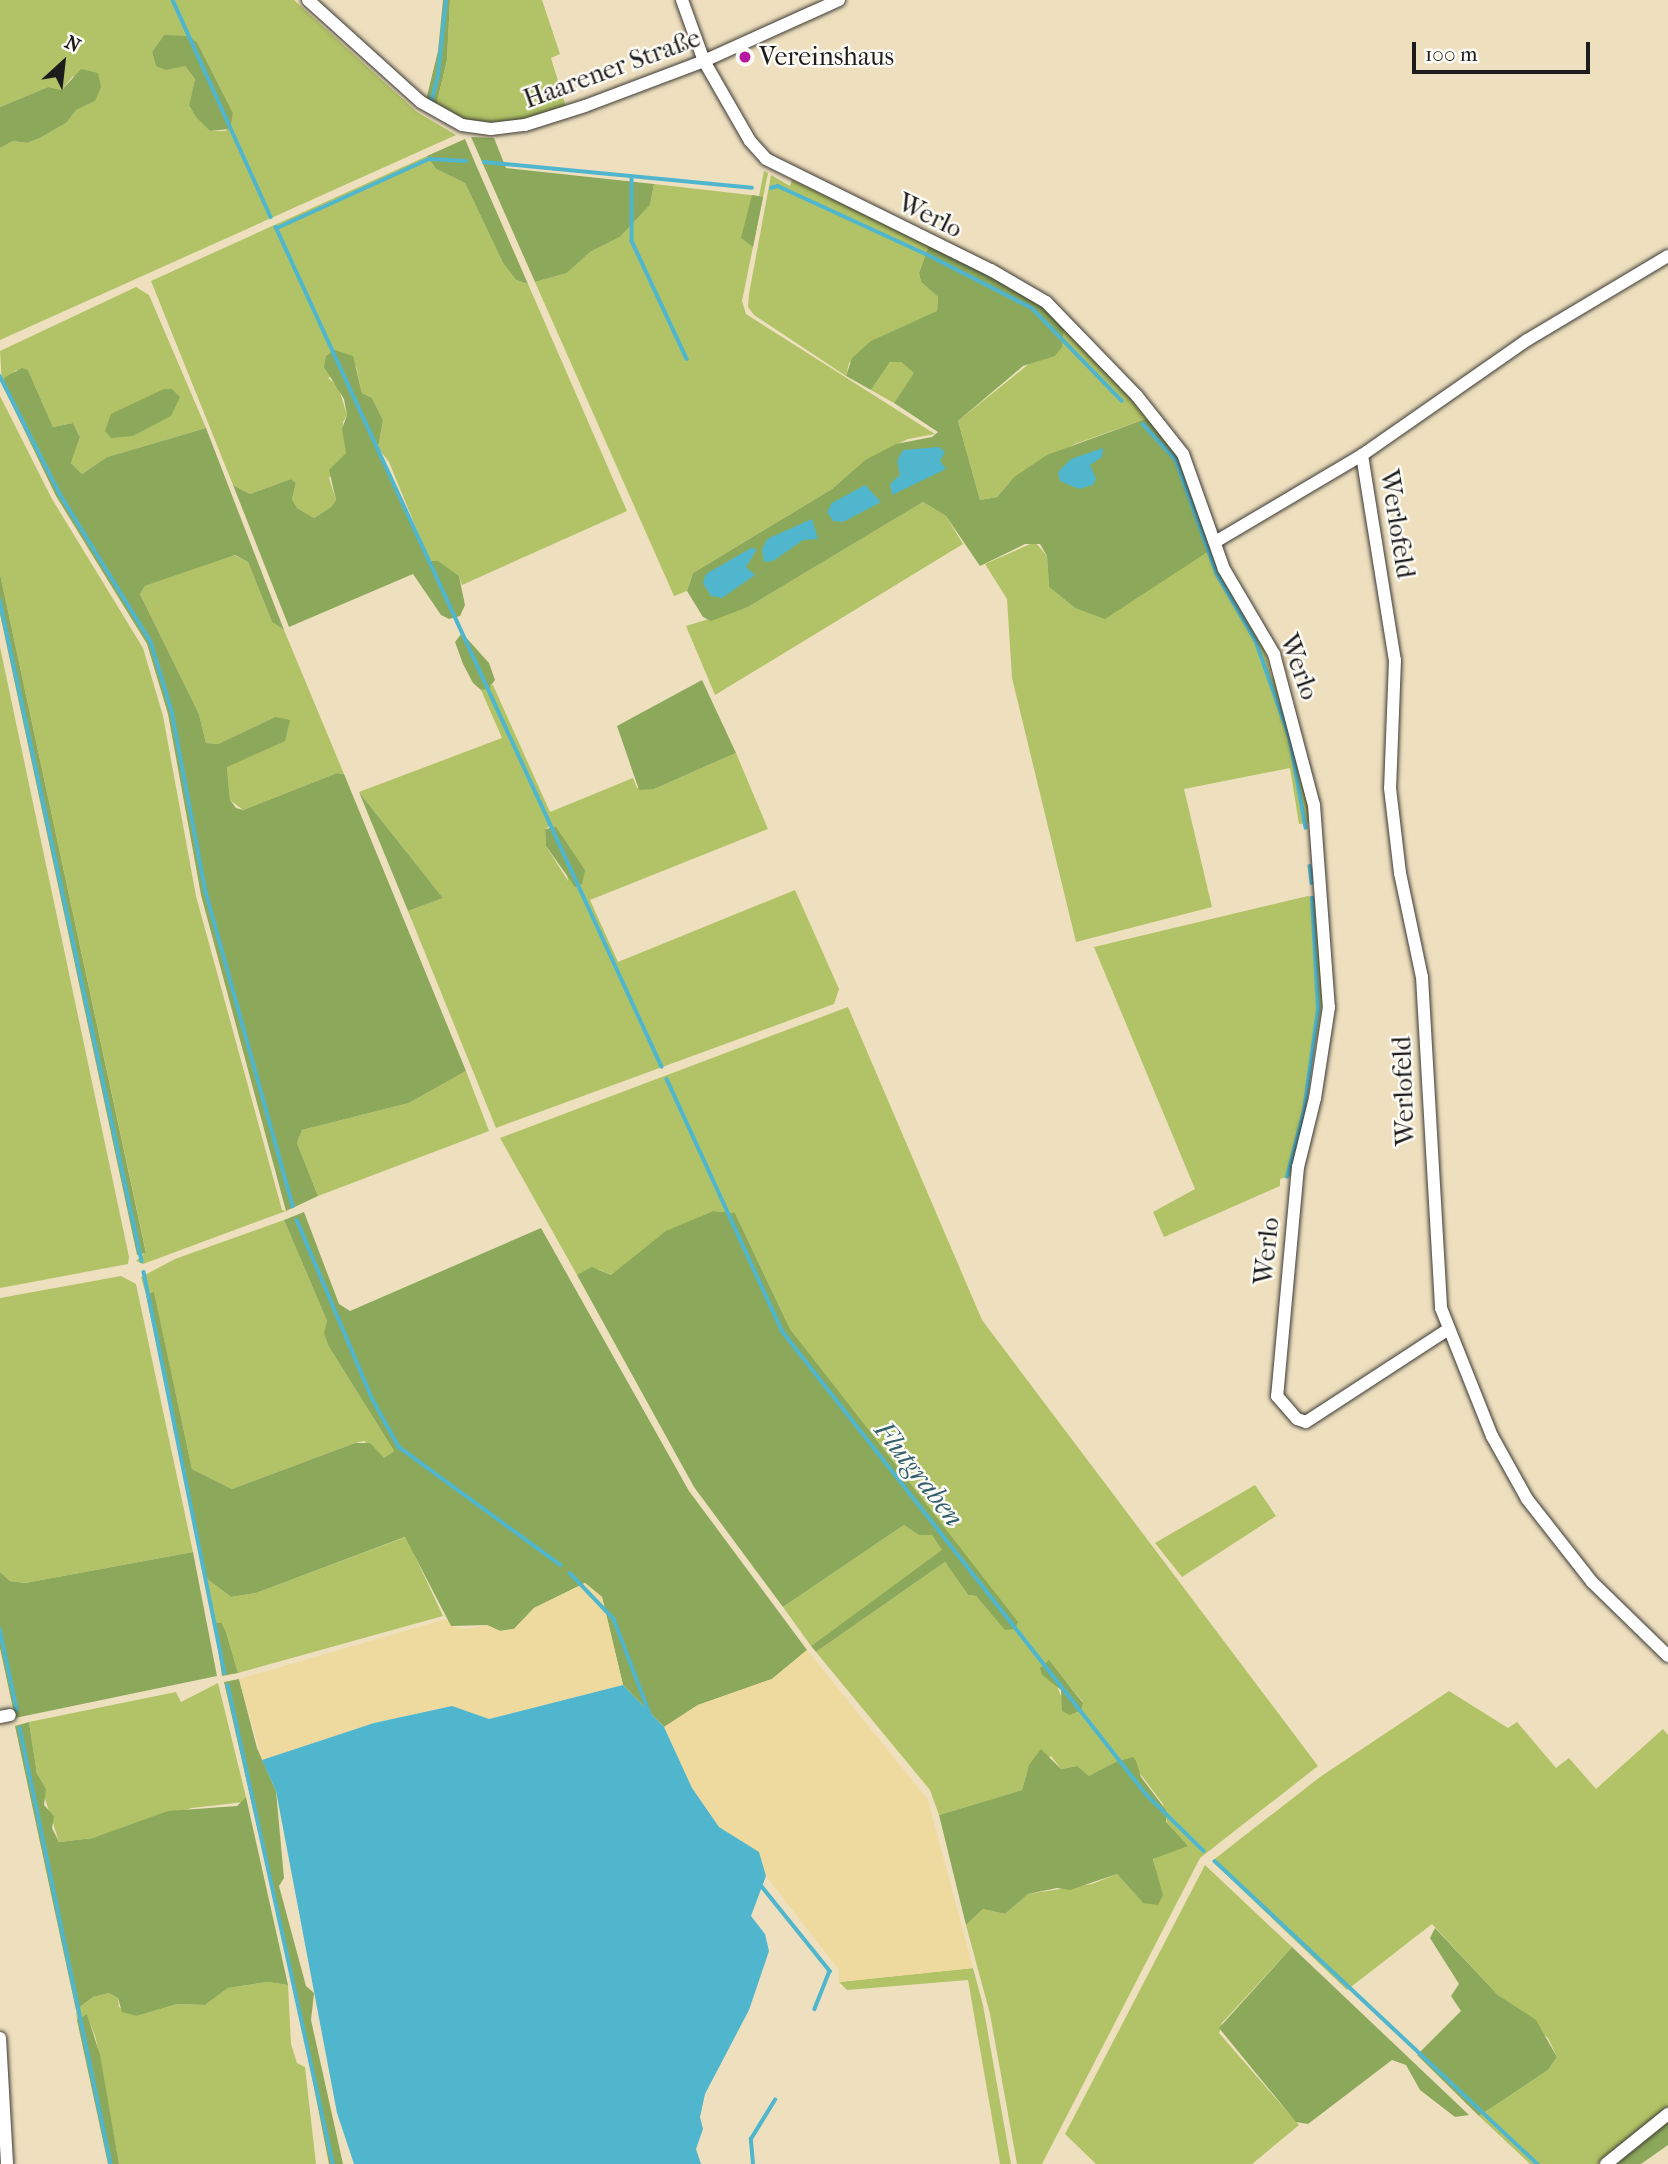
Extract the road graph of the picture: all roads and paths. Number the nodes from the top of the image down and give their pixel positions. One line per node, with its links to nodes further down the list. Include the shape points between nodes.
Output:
1 (308, 0): 4 (street, Haarener Straße, via 421,102 473,127 525,125)
2 (682, 0): 4 (street, Werlo)
3 (839, 0): 4 (street, Haarener Straße)
4 (704, 61): 7 (street, Werlo, via 765,159 991,270 1057,312 1176,443)
5 (1668, 256): 6 (street, Werlofeld, via 1527,340)
6 (1362, 455): 7 (street, Werlofeld); 8 (street, Werlofeld, via 1395,660 1390,788 1400,873 1422,977 1431,1188)
7 (1215, 542): 8 (street, Werlo, via 1224,569 1274,654 1286,691 1314,804 1325,932 1328,1007 1315,1098 1298,1167 1277,1396 1297,1419 1307,1422)
8 (1447, 1330): 9 (street, Werlofeld, via 1492,1436 1527,1499 1592,1582)
9 (1668, 1656)
10 (0, 2038): 12 (street)
11 (1668, 2114): 13 (street)
12 (7, 2164)
13 (1606, 2164)

